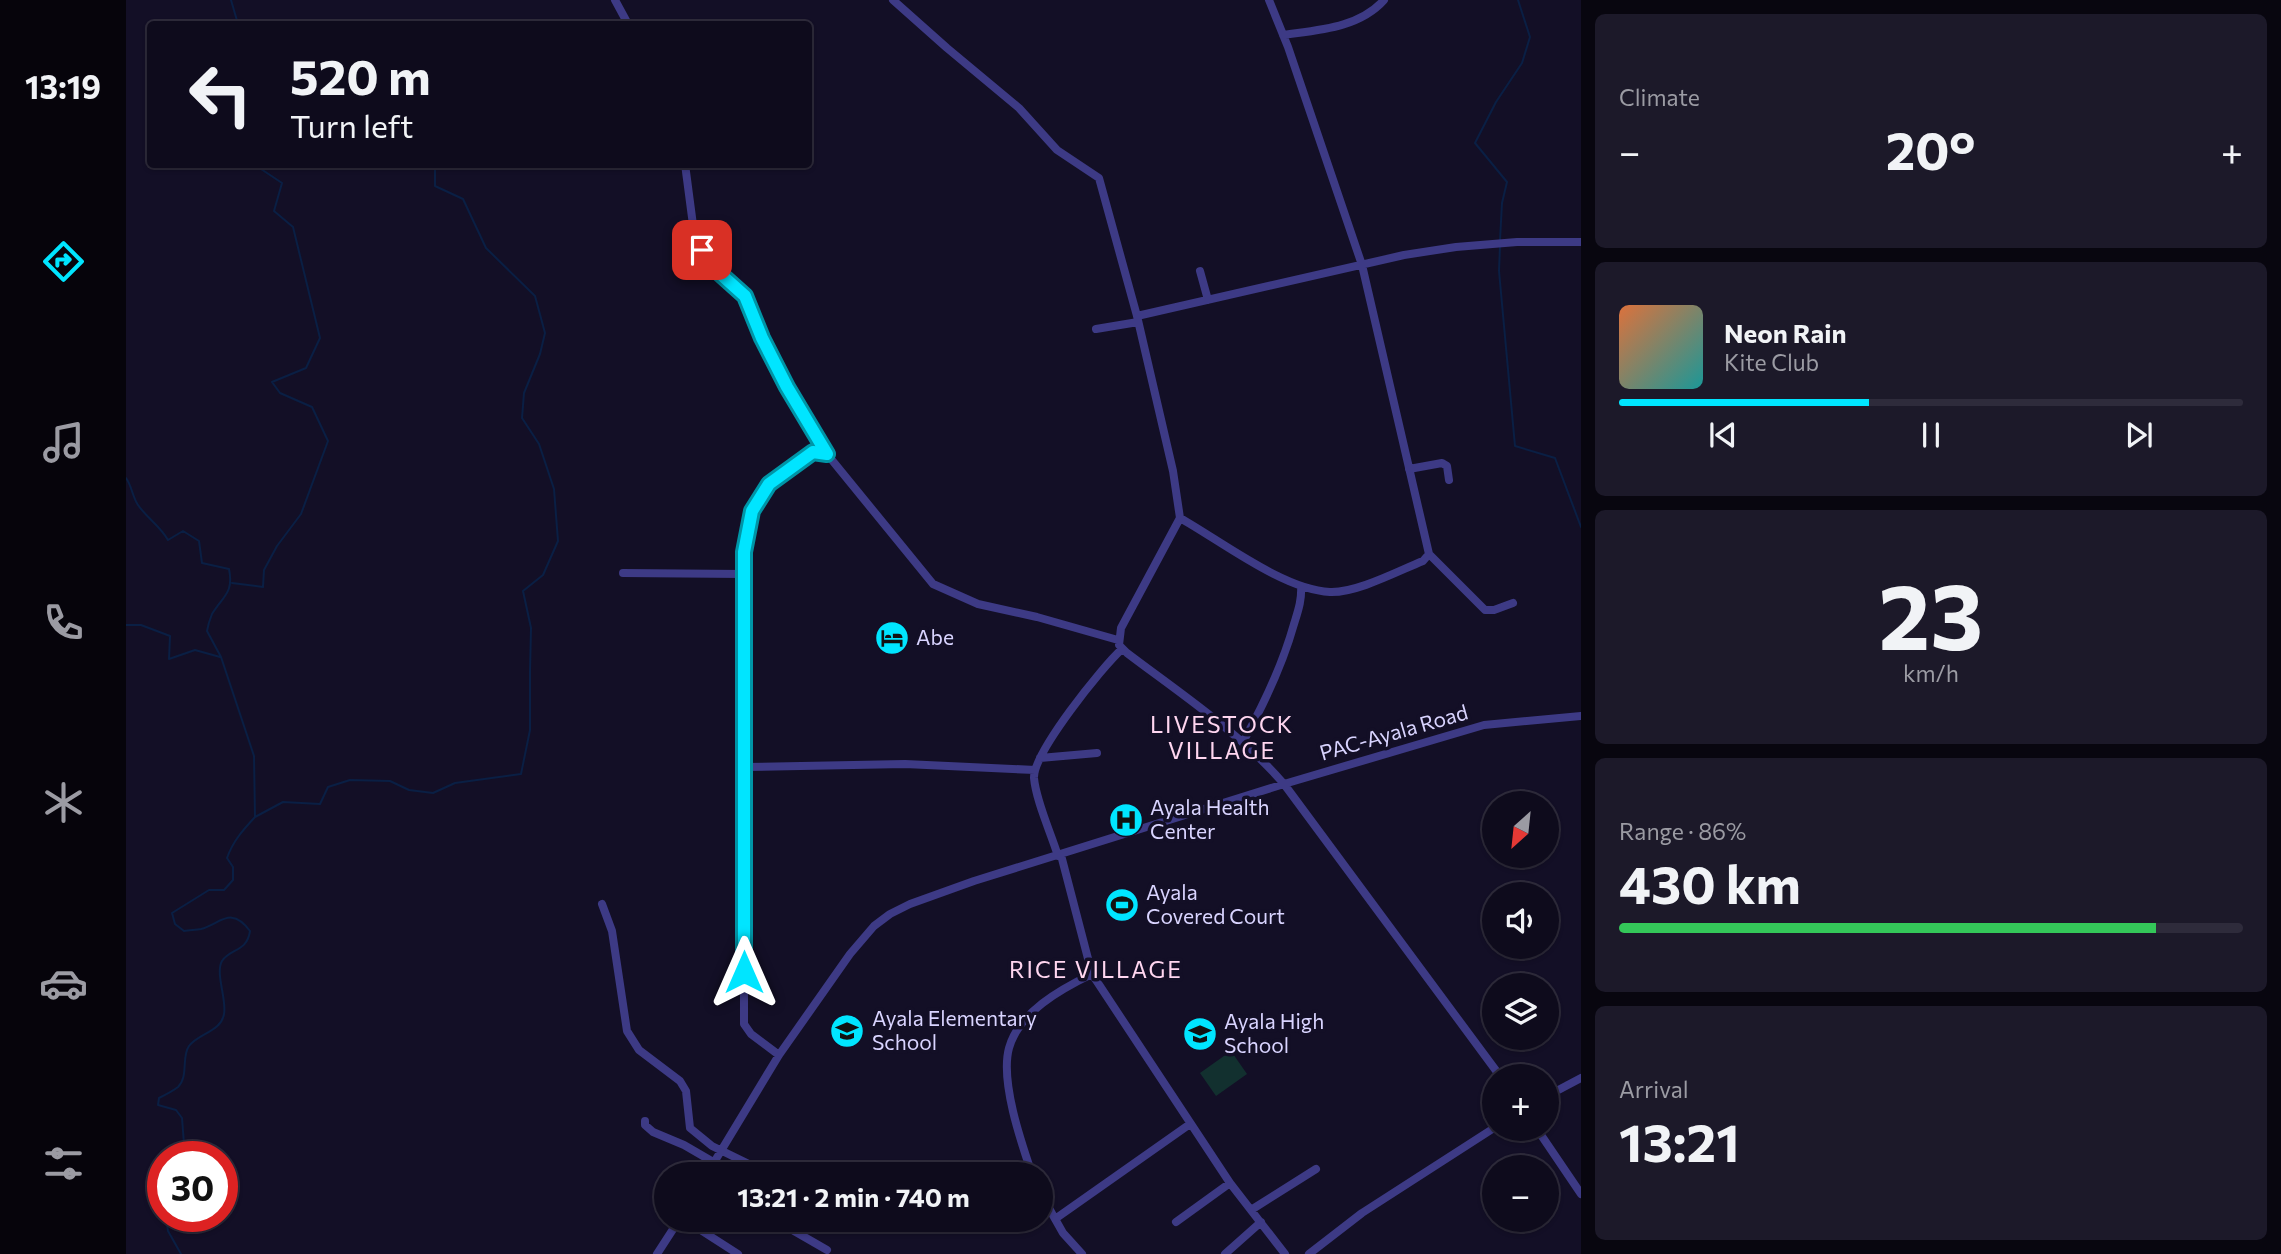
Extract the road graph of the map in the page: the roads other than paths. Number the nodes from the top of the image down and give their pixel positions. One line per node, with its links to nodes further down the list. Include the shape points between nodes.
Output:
1 (615, 0): 5 (street)
2 (893, 0): 12 (street, via 1019,108 1057,150 1099,178)
3 (1269, 0): 6 (street)
4 (1384, 0): 6 (street, via 1363,17 1341,26)
5 (626, 21)
6 (1283, 36): 9 (street)
7 (686, 168): 14 (street, via 693,225 706,258 745,296 787,387)
8 (1581, 242): 9 (street, via 1456,247)
9 (1362, 265): 11 (street); 15 (street)
10 (1200, 271): 11 (street)
11 (1208, 300): 12 (street)
12 (1137, 319): 13 (street); 17 (street)
13 (1096, 330)
14 (827, 454): 20 (street, via 813,452 769,484 752,511); 23 (street, via 936,587 978,604)
15 (1409, 469): 16 (street, via 1442,463); 18 (street)
16 (1450, 480)
17 (1180, 518): 21 (street); 23 (street, via 1124,621)
18 (1429, 554): 21 (street, via 1423,561 1357,586 1332,592); 22 (street, via 1485,610)
19 (623, 573): 20 (street)
20 (744, 574): 28 (street)
21 (1301, 586): 25 (street, via 1287,650)
22 (1513, 603)
23 (1120, 644): 25 (street); 27 (street)
24 (1581, 716): 30 (street, PAC-Ayala Road, via 1484,725)
25 (1243, 742): 30 (street)
26 (1097, 753): 27 (street)
27 (1040, 758): 29 (street)
28 (744, 767): 29 (street, via 905,764); 34 (street, via 744,1024)
29 (1035, 770): 31 (street, via 1036,789)
30 (1283, 784): 31 (street, PAC-Ayala Road); 35 (street)
31 (1060, 856): 33 (street); 34 (street, PAC-Ayala Road, via 974,881 890,914 850,954)
32 (602, 904): 42 (street, via 612,931 627,1031 639,1050 680,1081 686,1091 690,1128)
33 (1092, 974): 39 (street); 46 (street, via 1040,1006 1019,1028 1009,1049 1010,1096)
34 (779, 1055): 42 (street, PAC-Ayala Road)
35 (1491, 1064)
36 (1581, 1078): 37 (street)
37 (1559, 1090)
38 (645, 1121): 43 (street, via 653,1132)
39 (1190, 1124): 48 (street); 52 (street)
40 (1482, 1136): 64 (street, via 1362,1213)
41 (1545, 1141): 49 (street)
42 (723, 1151): 44 (street, PAC-Ayala Road); 45 (street)
43 (713, 1162)
44 (716, 1162)
45 (745, 1162)
46 (1029, 1162)
47 (1316, 1169): 50 (street)
48 (1230, 1183): 50 (street); 53 (street)
49 (1581, 1194)
50 (1251, 1210): 54 (street)
51 (1053, 1215): 52 (street)
52 (1055, 1219): 61 (street)
53 (1176, 1222)
54 (1261, 1222): 62 (street); 63 (street)
55 (671, 1232): 59 (street)
56 (704, 1232): 60 (street)
57 (795, 1232): 58 (street)
58 (827, 1251)
59 (657, 1254)
60 (738, 1254)
61 (1082, 1254)
62 (1225, 1254)
63 (1285, 1254)
64 (1309, 1254)

